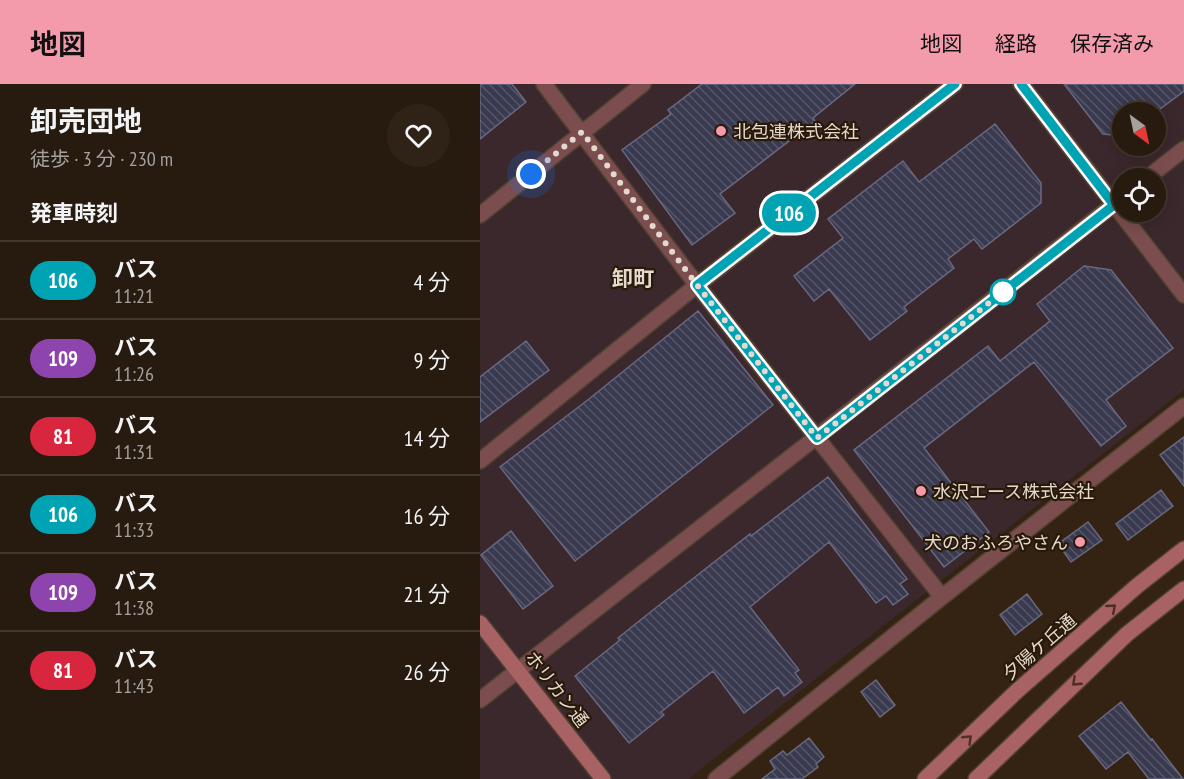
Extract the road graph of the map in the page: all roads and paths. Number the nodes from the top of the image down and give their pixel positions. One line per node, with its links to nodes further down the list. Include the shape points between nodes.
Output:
1 (544, 84): 5 (street)
2 (644, 84): 5 (street)
3 (955, 84): 12 (street)
4 (1021, 84): 8 (street)
5 (582, 132): 10 (street); 12 (street)
6 (1184, 149): 7 (street)
7 (1160, 168)
8 (1112, 195)
9 (1112, 207): 15 (street)
10 (480, 215)
11 (1132, 222): 13 (street)
12 (697, 285): 15 (street); 16 (street)
13 (1184, 295)
14 (1184, 406): 19 (street)
15 (817, 438): 19 (street); 21 (street)
16 (480, 461)
17 (1184, 549): 25 (street, 夕陽ケ丘通, one-way to 17, via 1018,690)
18 (1184, 589): 26 (street, one-way to 26, via 1127,634)
19 (942, 597): 24 (street)
20 (480, 623): 21 (street, ホリカン通)
21 (518, 671): 22 (street); 23 (street, ホリカン通)
22 (480, 700)
23 (603, 779)
24 (716, 779)
25 (925, 779)
26 (976, 779)

